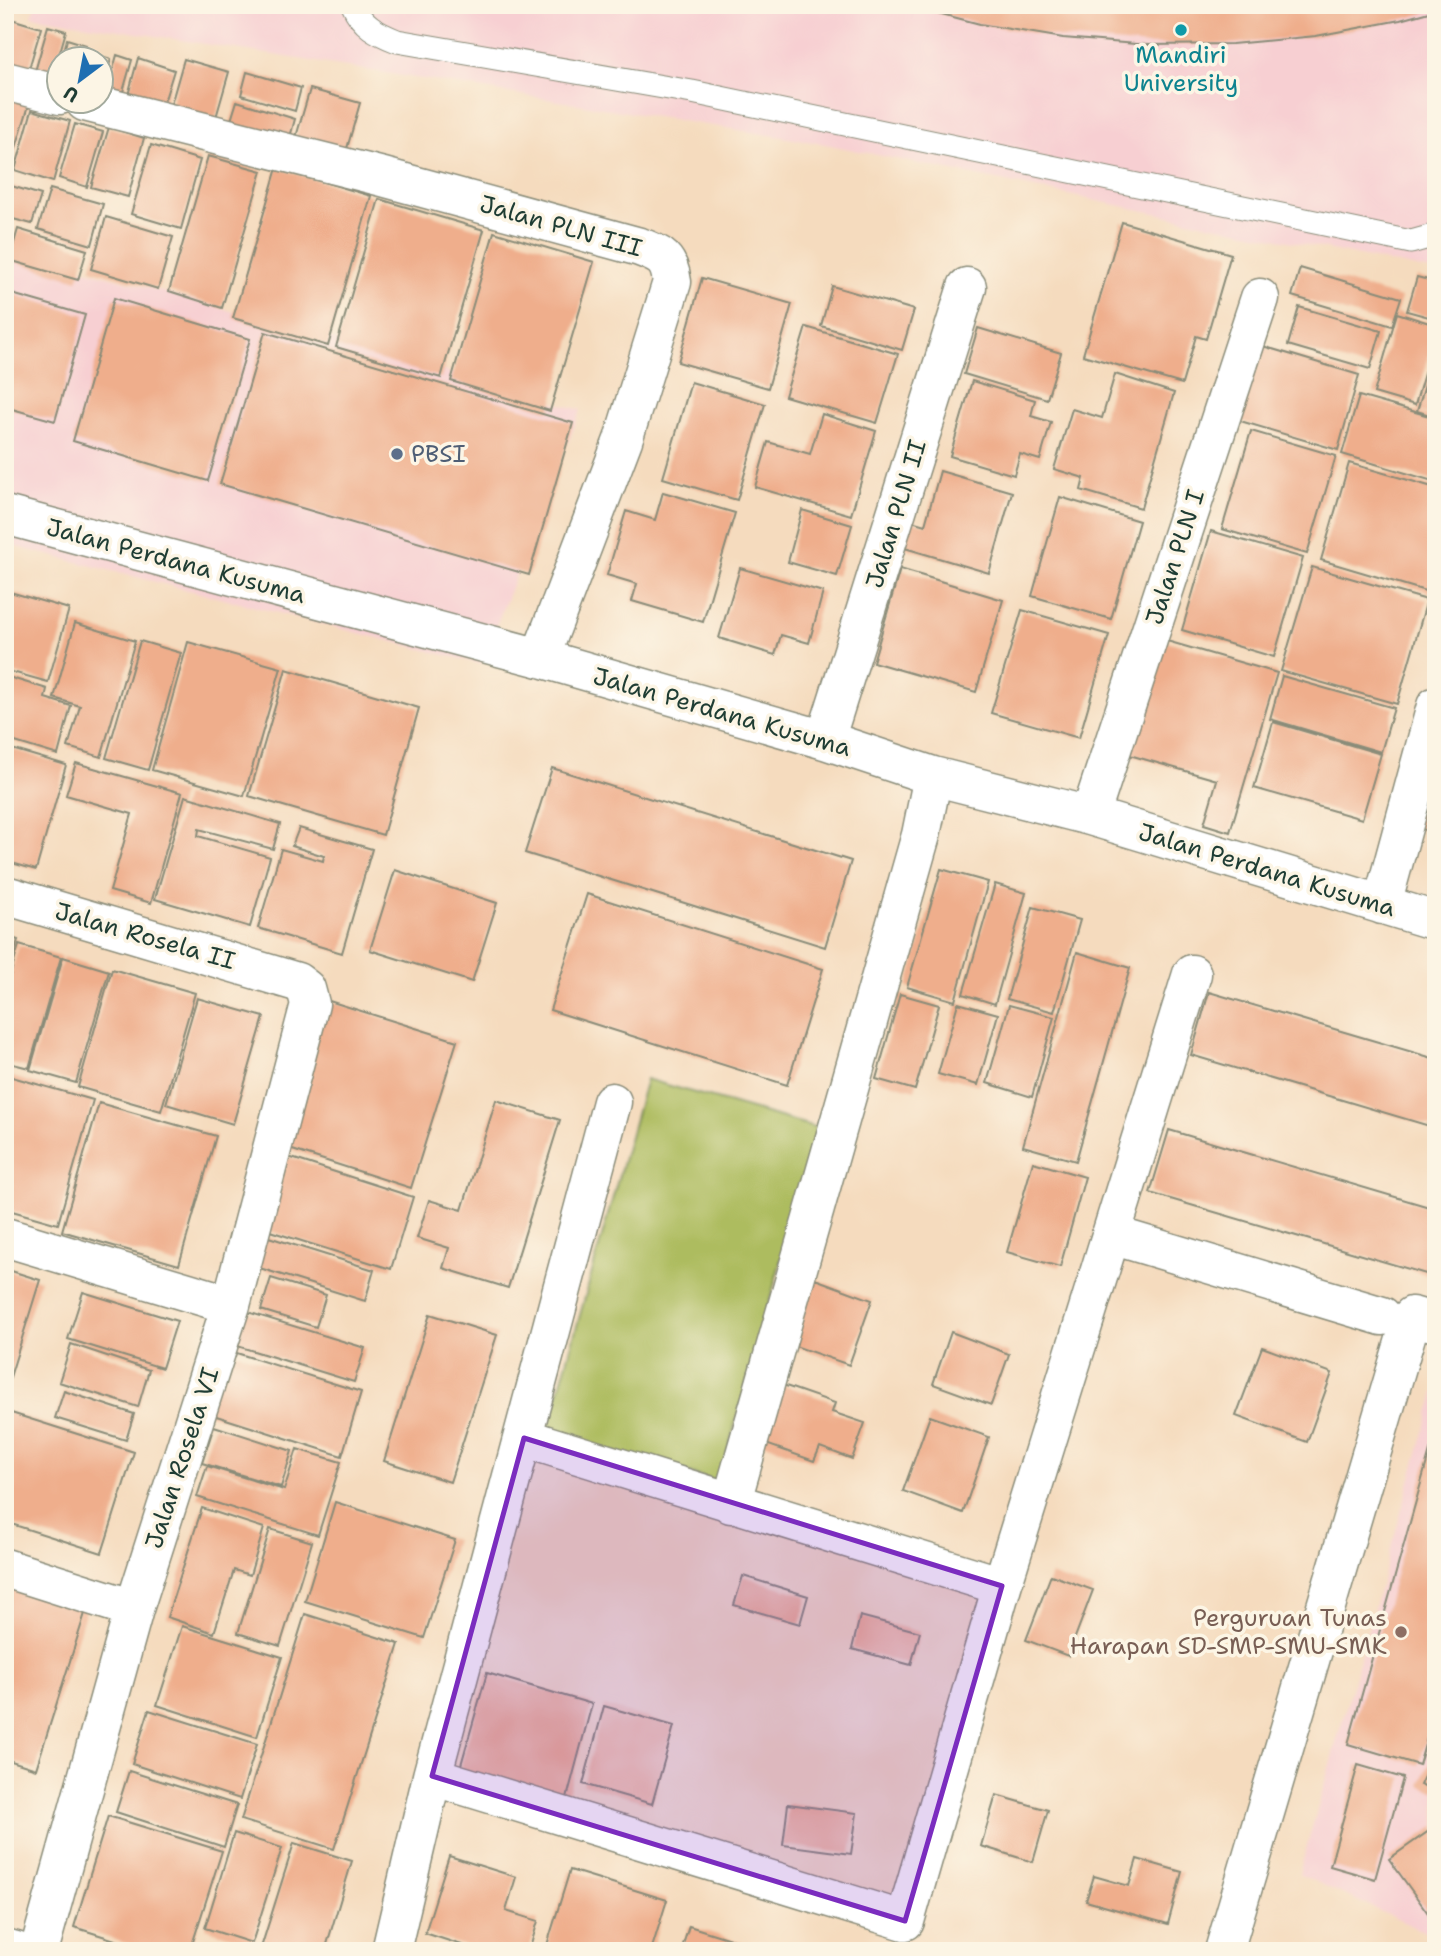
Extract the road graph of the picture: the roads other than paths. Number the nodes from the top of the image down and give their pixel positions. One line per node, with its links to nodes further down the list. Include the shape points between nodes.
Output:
1 (353, 5): 5 (lane, via 372,31 397,41 692,92 1411,242)
2 (5, 81): 3 (street)
3 (46, 91)
4 (116, 110): 9 (street, Jalan PLN III, via 640,247 658,254 670,266 672,282 622,440)
5 (1436, 235)
6 (967, 287): 11 (street, Jalan PLN II)
7 (1261, 298): 13 (street, Jalan PLN I)
8 (5, 515): 9 (street, Jalan Perdana Kusuma)
9 (540, 658): 11 (street, Jalan Perdana Kusuma)
10 (1436, 706): 15 (street)
11 (825, 740): 12 (street, Jalan Perdana Kusuma)
12 (933, 776): 13 (street, Jalan Perdana Kusuma); 25 (street, via 921,835)
13 (1090, 816): 15 (street, Jalan Perdana Kusuma)
14 (5, 895): 18 (street, Jalan Rosela II)
15 (1382, 905): 16 (street, Jalan Perdana Kusuma)
16 (1436, 921)
17 (1192, 974): 20 (street)
18 (285, 978): 22 (street, Jalan Rosela VI, via 306,989 310,1004)
19 (612, 1102): 24 (street)
20 (1112, 1235): 23 (street); 27 (street)
21 (5, 1237): 22 (street)
22 (231, 1305): 28 (street, Jalan Rosela VI)
23 (1410, 1318): 34 (street)
24 (524, 1438): 25 (street); 29 (street)
25 (731, 1504): 27 (street)
26 (5, 1568): 28 (street)
27 (1002, 1586): 29 (street, via 905,1921)
28 (134, 1608): 32 (street, Jalan Rosela VI)
29 (432, 1776): 33 (street)
30 (5, 1948): 31 (street)
31 (16, 1951)
32 (39, 1951)
33 (391, 1951)
34 (1224, 1951)

